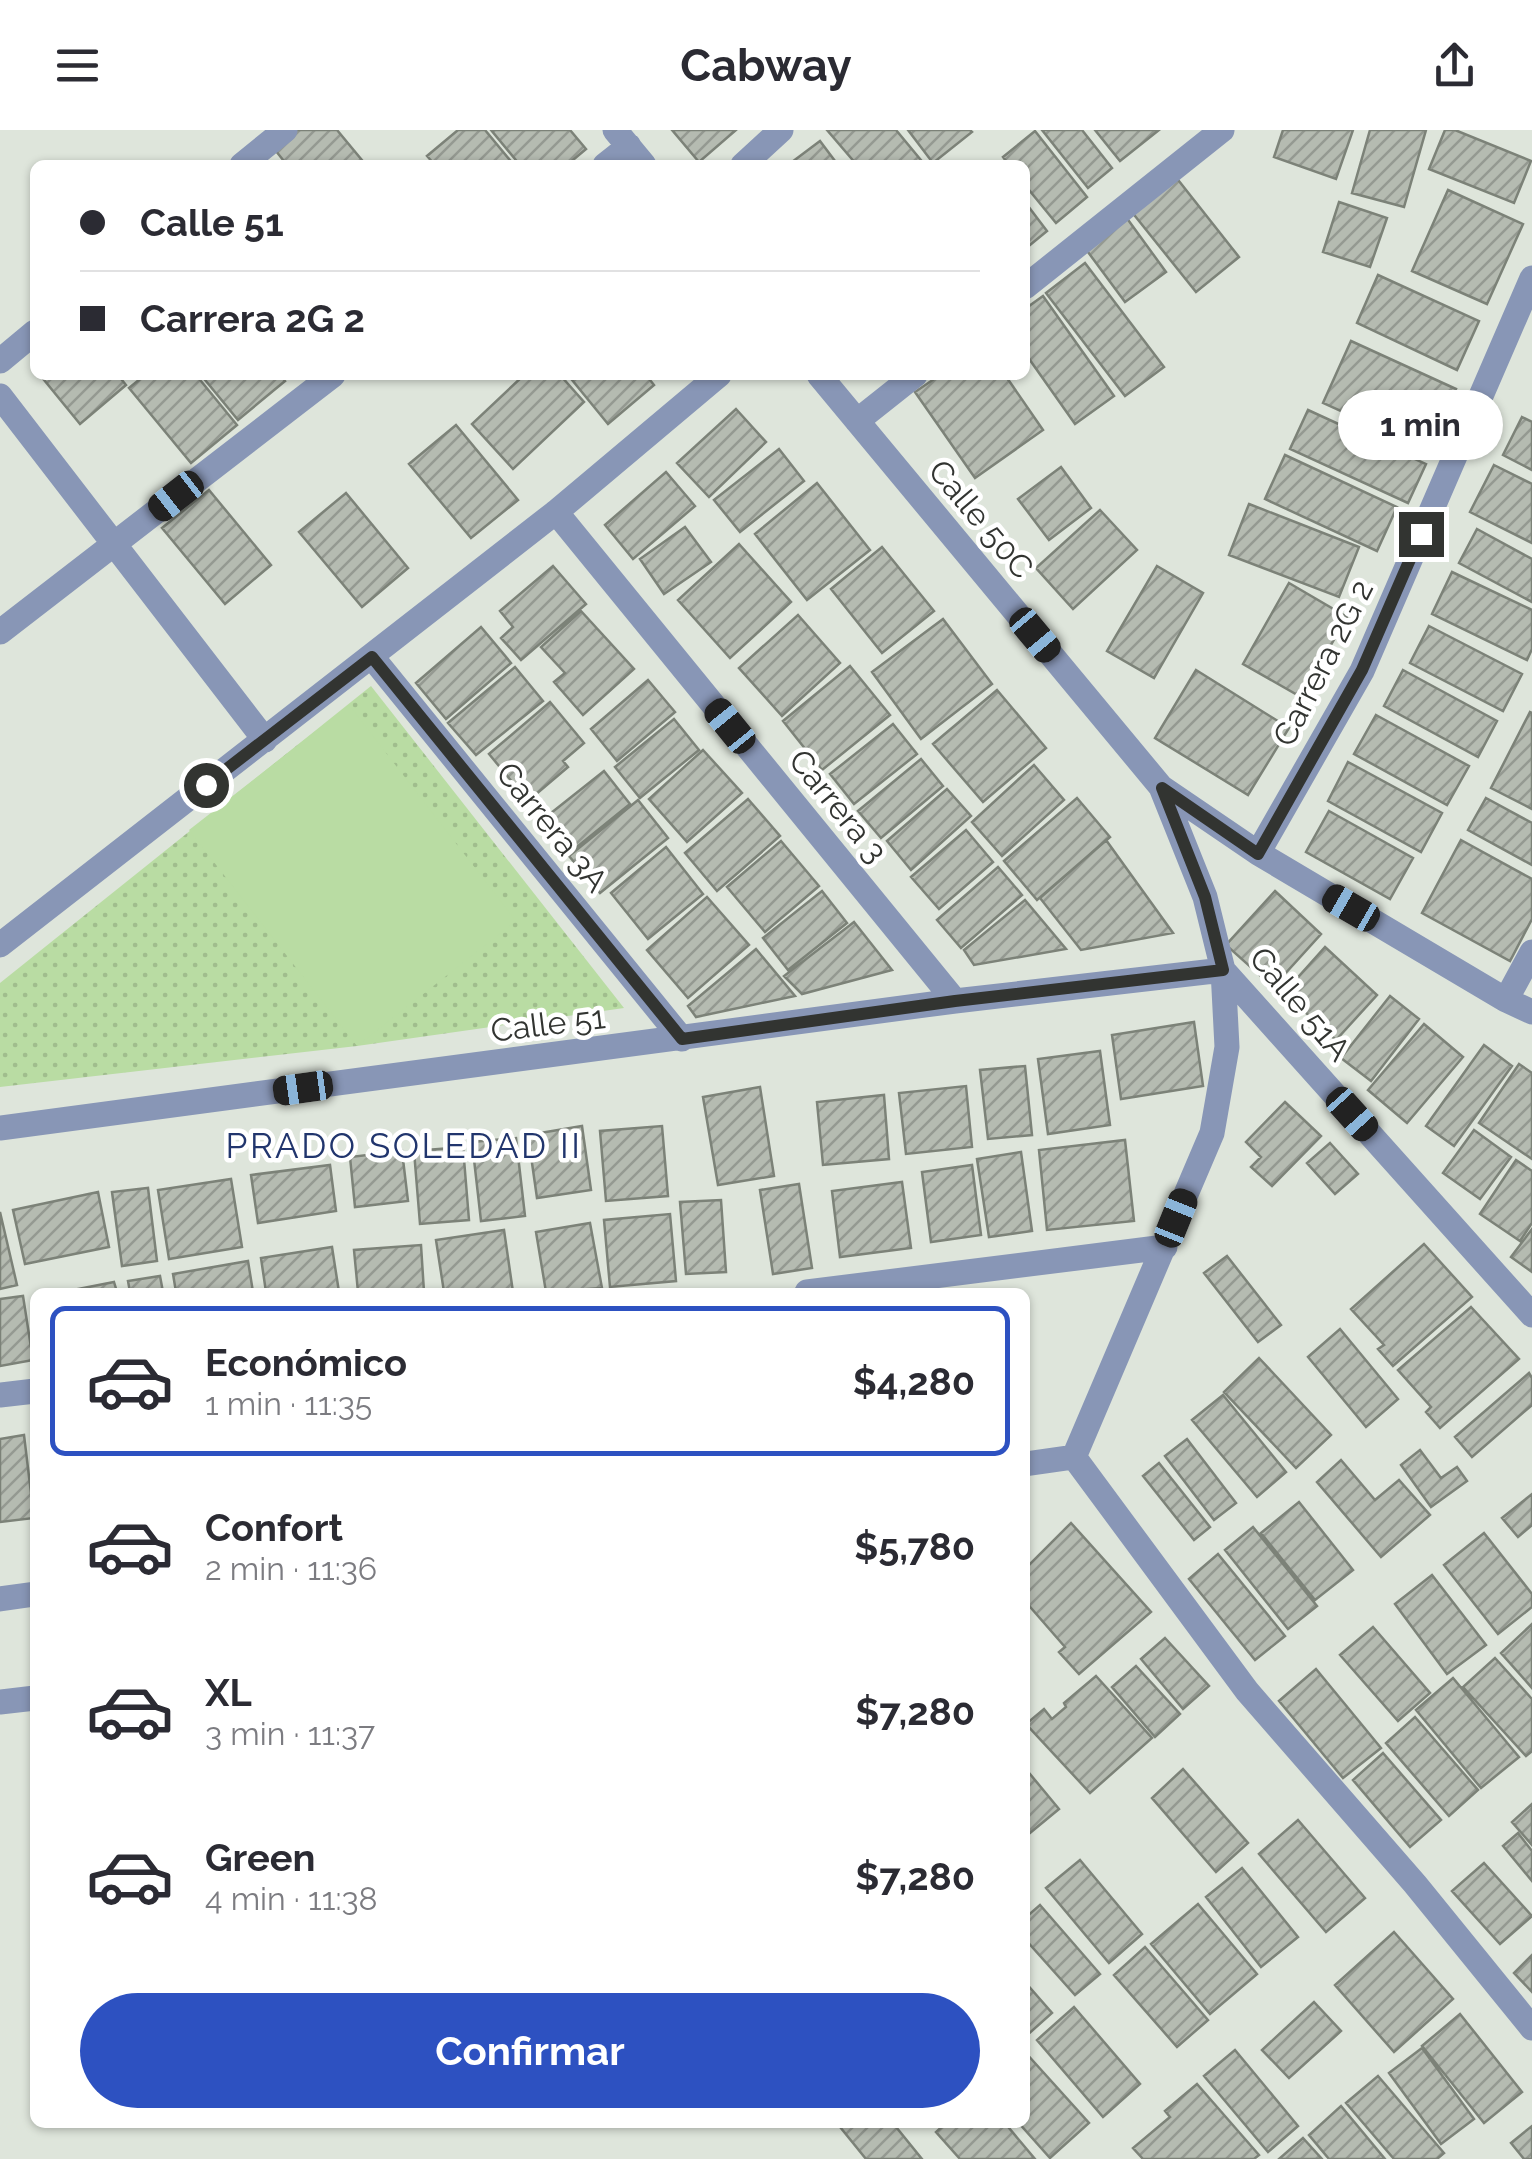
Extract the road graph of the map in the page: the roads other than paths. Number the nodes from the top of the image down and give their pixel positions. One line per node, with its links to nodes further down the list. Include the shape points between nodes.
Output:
1 (285, 130): 4 (street)
2 (781, 130): 5 (street)
3 (1222, 130): 6 (street)
4 (248, 160)
5 (748, 160)
6 (1030, 283)
7 (1530, 290): 22 (street, Carrera 2G 2, via 1362,670)
8 (30, 336): 9 (street)
9 (0, 361)
10 (326, 380): 17 (street)
11 (713, 380): 16 (street)
12 (823, 380): 15 (street, Calle 50C)
13 (909, 380): 15 (street)
14 (0, 396): 17 (street)
15 (857, 421): 21 (street, Calle 50C)
16 (556, 512): 19 (street); 27 (street, Carrera 3)
17 (113, 544): 18 (street); 20 (street)
18 (0, 632)
19 (372, 657): 20 (street); 29 (street, Carrera 3A)
20 (266, 740): 23 (street)
21 (1162, 788): 22 (street, Calle 50C); 25 (street, Calle 51A, via 1205,897)
22 (1258, 854): 26 (street, Calle 50C)
23 (0, 945)
24 (1532, 952): 26 (street)
25 (1223, 970): 27 (street, Calle 51); 31 (street, via 1227,1047 1212,1133); 33 (street, Calle 51A)
26 (1506, 1000): 28 (street, Calle 50C)
27 (955, 1001): 29 (street, Calle 51)
28 (1532, 1012)
29 (682, 1039): 30 (street, Calle 51)
30 (0, 1128)
31 (1165, 1247): 32 (street); 36 (street)
32 (839, 1288)
33 (1532, 1315)
34 (30, 1392): 35 (street)
35 (0, 1396)
36 (1074, 1457): 37 (street); 42 (street, via 1248,1691)
37 (1030, 1463)
38 (30, 1595): 39 (street)
39 (0, 1598)
40 (30, 1699): 41 (street)
41 (0, 1702)
42 (1532, 2028)

